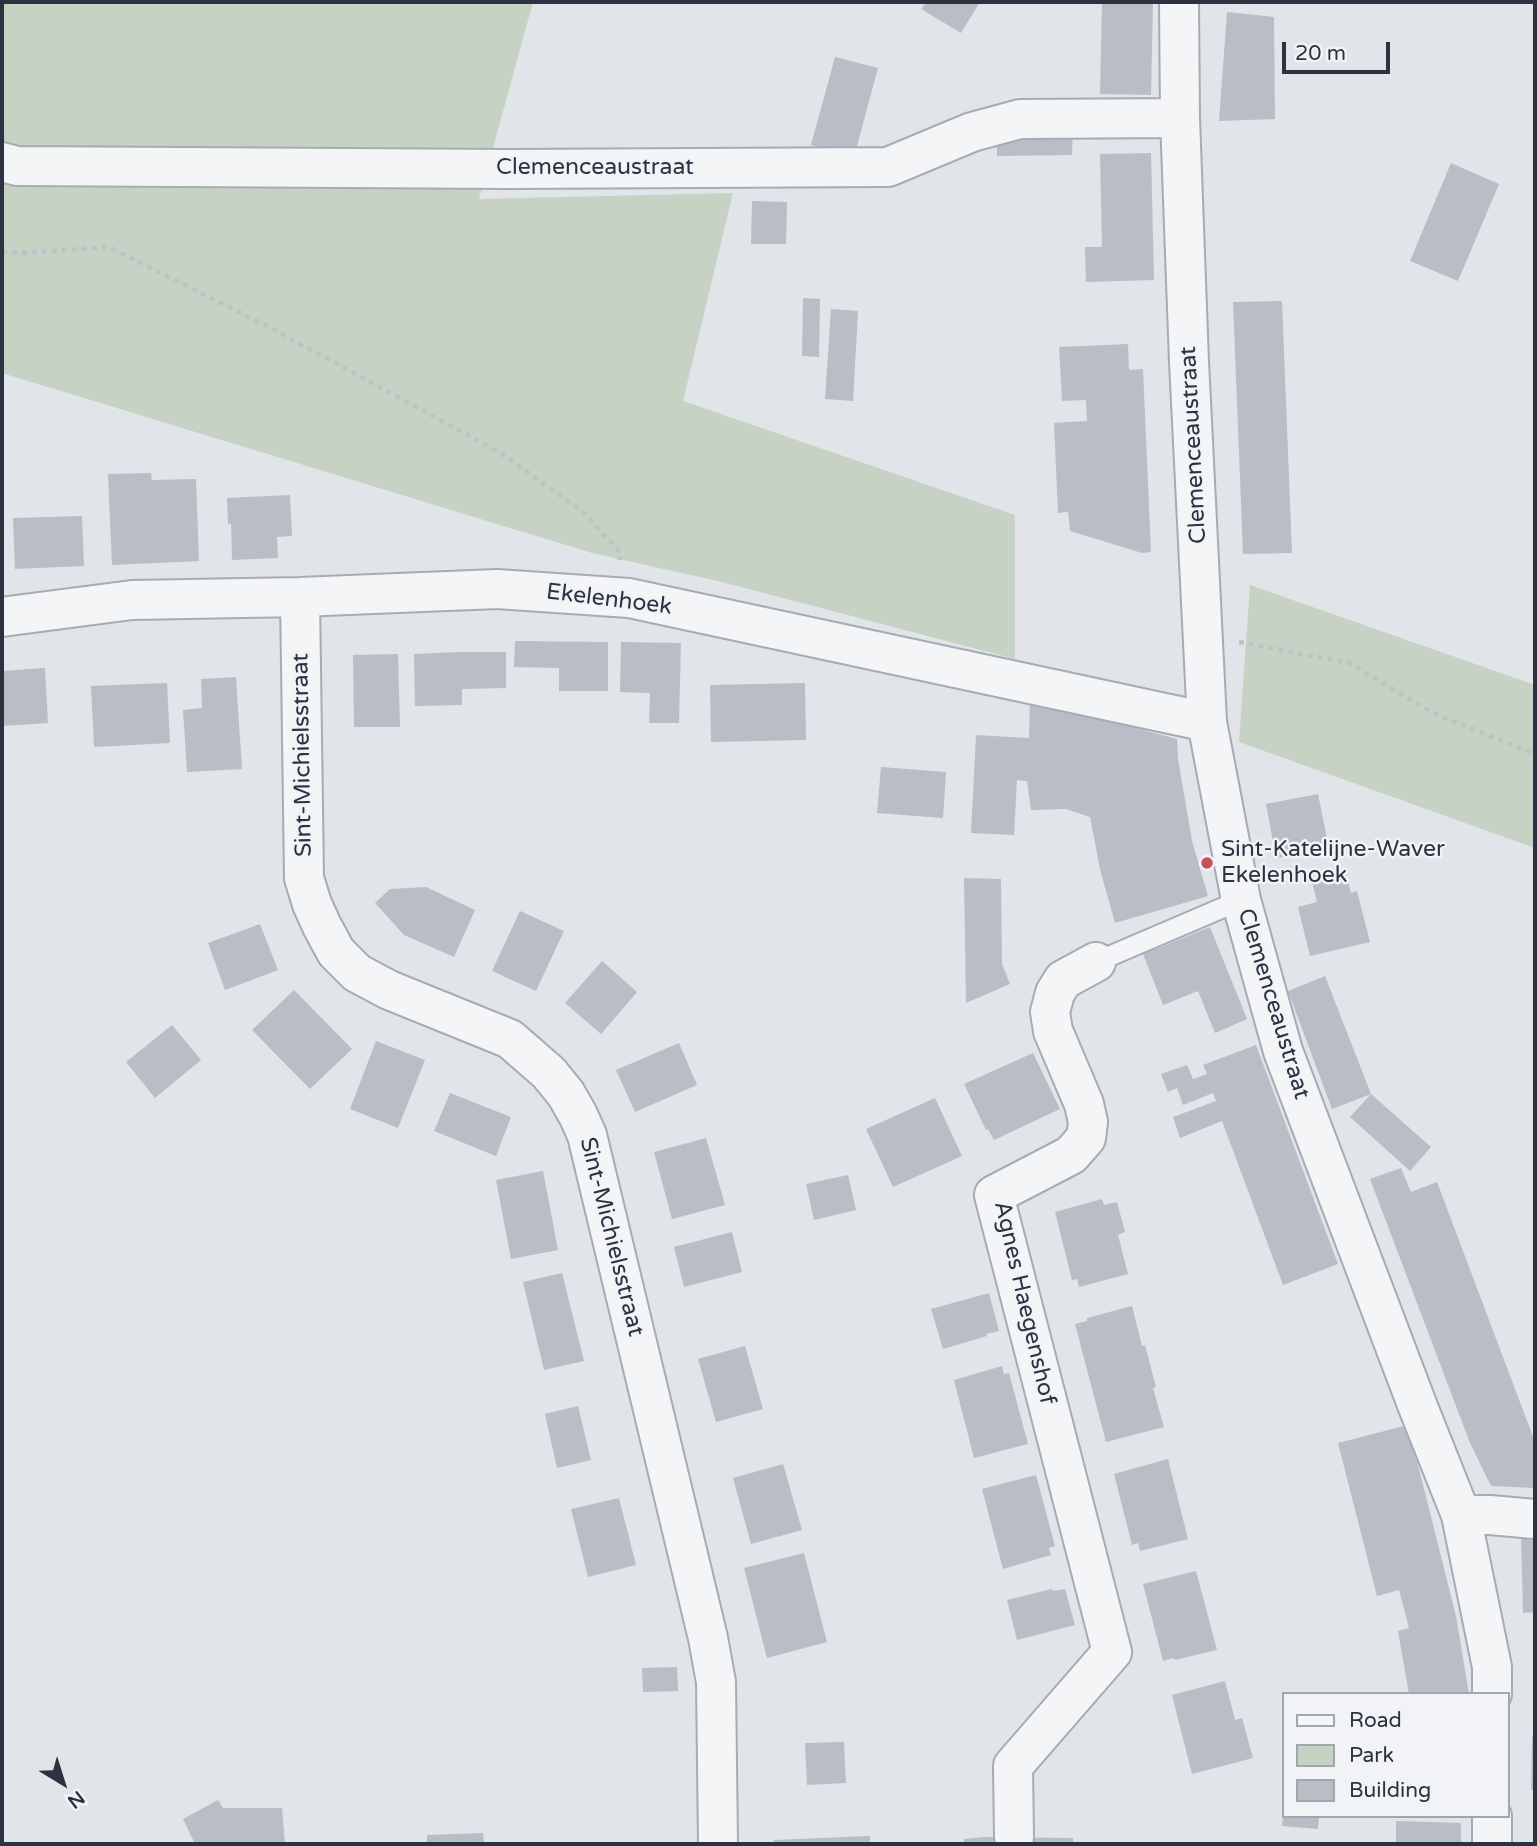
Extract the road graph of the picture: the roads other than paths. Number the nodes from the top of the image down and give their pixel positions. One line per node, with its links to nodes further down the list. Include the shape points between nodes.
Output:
1 (1180, 2): 2 (street, Clemenceaustraat)
2 (1180, 118): 3 (street, Clemenceaustraat, via 1020,118 972,132 888,167 72,167); 6 (street, Clemenceaustraat)
3 (2, 162)
4 (300, 597): 5 (street, Ekelenhoek, via 132,600); 6 (street, Ekelenhoek, via 497,589 629,598); 14 (street, Sint-Michielsstraat, via 304,878 336,953 357,973 389,990 510,1039 566,1094 587,1135 708,1638 716,1682)
5 (2, 617)
6 (1207, 722): 7 (street, Clemenceaustraat)
7 (1241, 900): 8 (lane, Agnes Haegenshof); 9 (street, Clemenceaustraat, via 1283,1051)
8 (1096, 962): 13 (street, Agnes Haegenshof, via 1063,980 1050,1012 1053,1031 1084,1104 1086,1138 1071,1155 994,1195 1112,1652 1013,1766)
9 (1461, 1515): 10 (street); 11 (street, Clemenceaustraat, via 1492,1667)
10 (1535, 1520)
11 (1492, 1692)
12 (1492, 1818): 15 (street)
13 (1014, 1837)
14 (718, 1844)
15 (1492, 1844)

